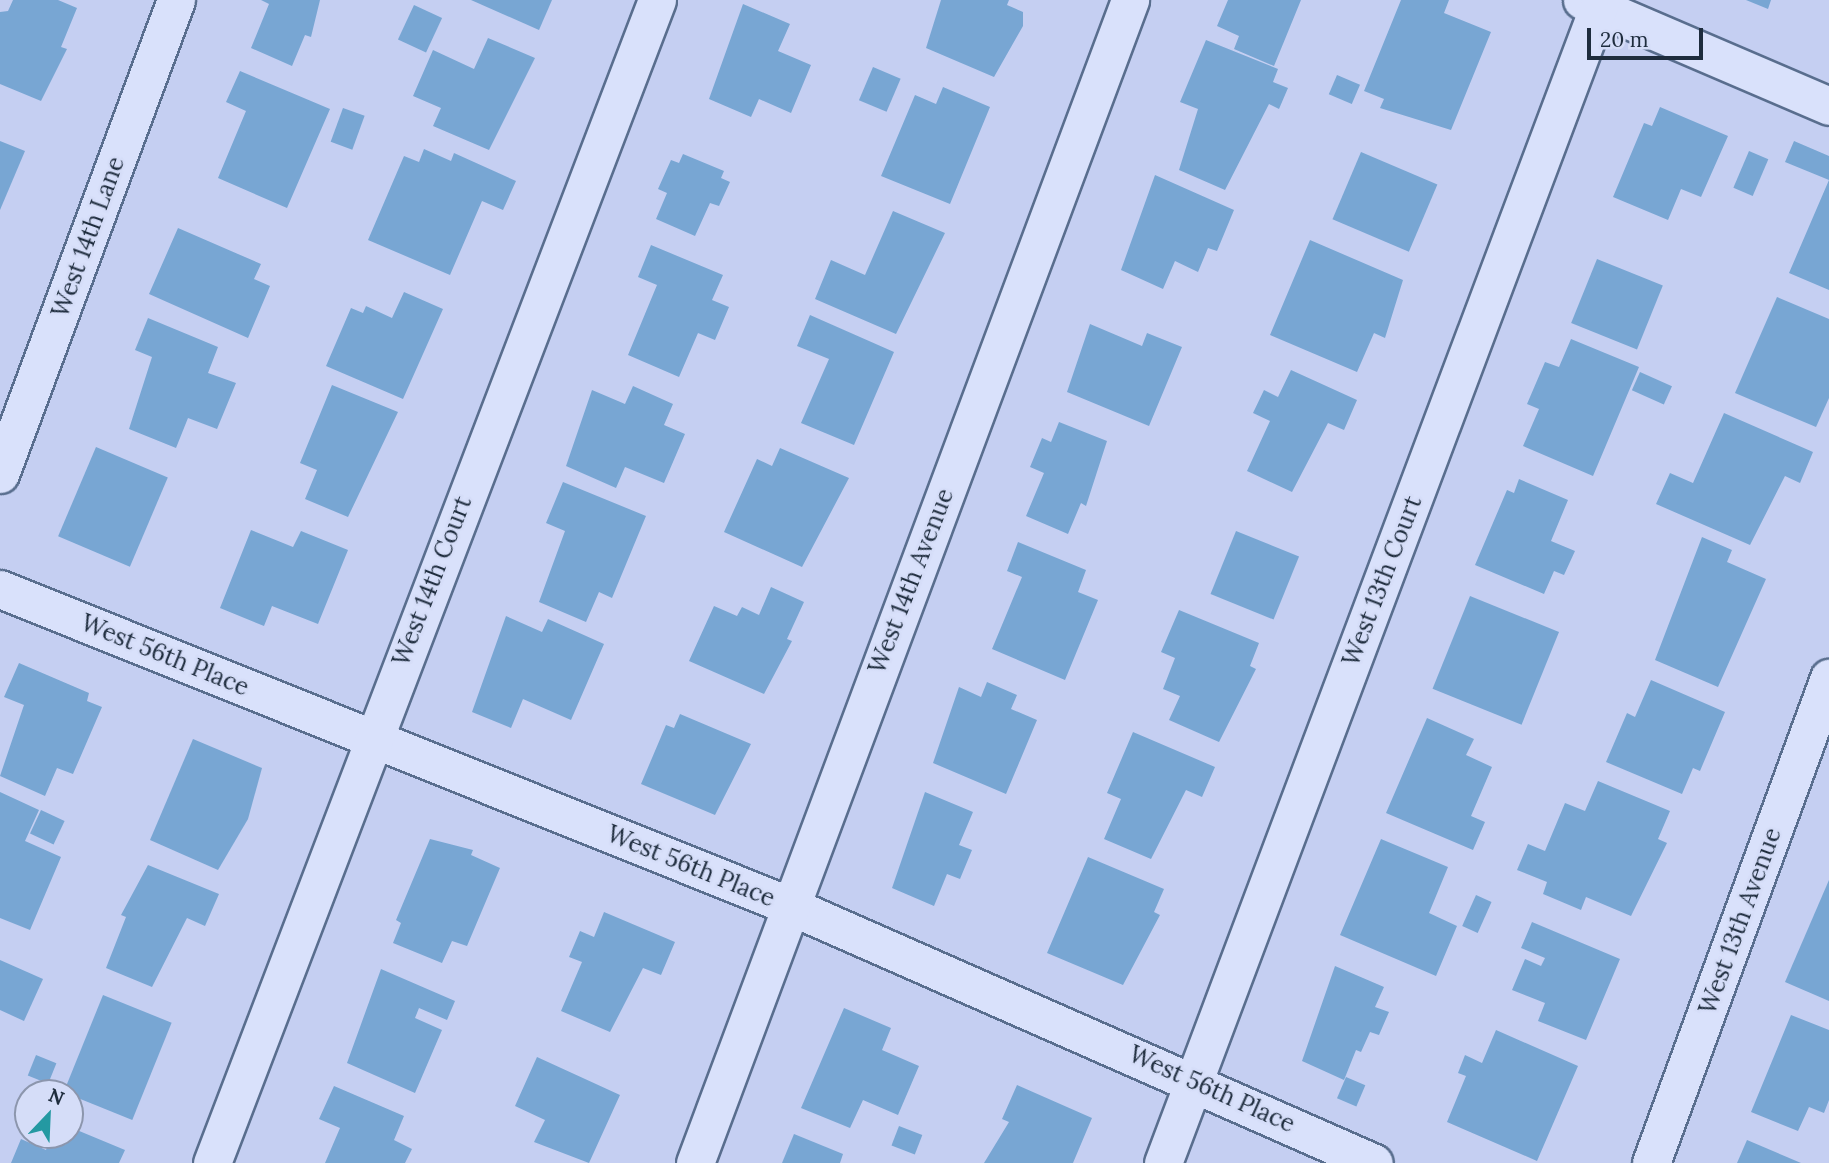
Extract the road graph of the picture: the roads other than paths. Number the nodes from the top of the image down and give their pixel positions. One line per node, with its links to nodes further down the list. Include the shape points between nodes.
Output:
1 (176, 0): 6 (street, West 14th Lane)
2 (657, 0): 9 (street, West 14th Court)
3 (1130, 0): 10 (street, West 14th Avenue)
4 (1594, 2): 5 (street); 11 (street, West 13th Court)
5 (1829, 106)
6 (0, 474)
7 (0, 589): 9 (street, West 56th Place)
8 (1829, 678): 16 (street, West 13th Avenue)
9 (372, 738): 10 (street, West 56th Place); 12 (street, West 14th Court)
10 (788, 905): 11 (street, West 56th Place); 13 (street, West 14th Avenue)
11 (1194, 1080): 14 (street, West 13th Court); 15 (street, West 56th Place)
12 (212, 1163)
13 (695, 1163)
14 (1163, 1163)
15 (1374, 1163)
16 (1651, 1163)

